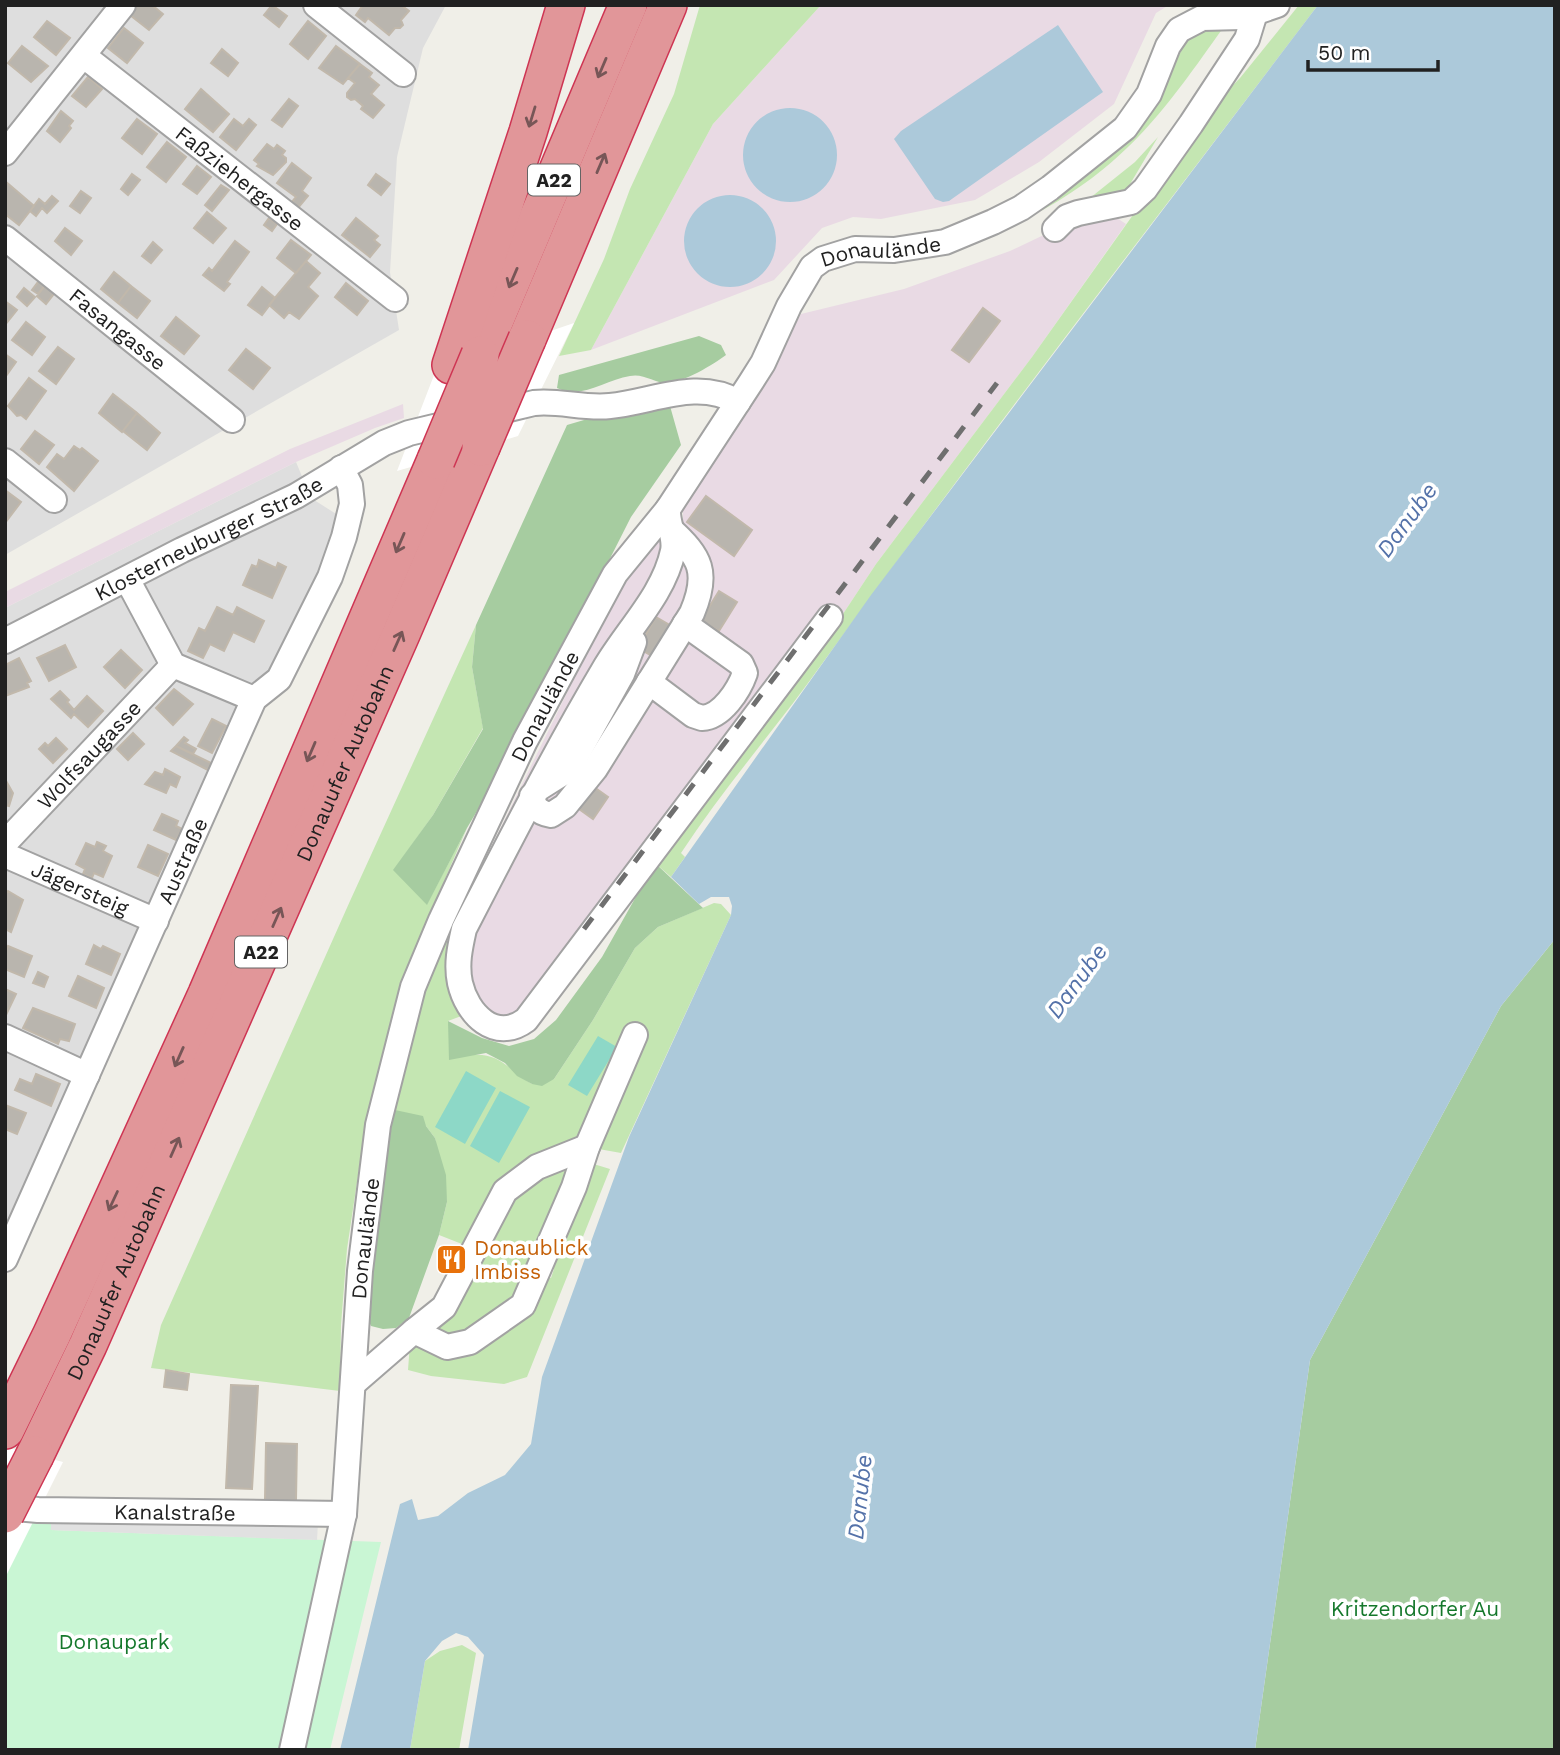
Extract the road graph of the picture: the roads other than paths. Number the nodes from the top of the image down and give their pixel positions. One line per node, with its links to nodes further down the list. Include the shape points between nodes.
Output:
1 (123, 5): 7 (street)
2 (316, 5): 8 (street)
3 (566, 5): 13 (highway, one-way to 13)
4 (628, 5): 13 (highway, Donauufer Autobahn / A22, one-way to 13)
5 (668, 5): 40 (highway, Donauufer Autobahn / A22, one-way to 5, bridge, via 88,1345 401,634)
6 (1266, 9): 10 (street, via 1131,202 1078,213); 14 (street, Donaulände, via 1242,17 1202,18 1179,30 1149,94 1125,128 1021,208 945,242 894,250 856,249 812,267 763,363)
7 (84, 56): 9 (street); 12 (street, Faßziehergasse)
8 (403, 74)
9 (5, 153)
10 (1055, 229)
11 (5, 238): 15 (street, Fasangasse)
12 (395, 299)
13 (466, 360): 38 (highway, Donauufer Autobahn / A22, one-way to 38, bridge, via 436,460 207,994)
14 (738, 401): 17 (street, Klosterneuburger Straße, via 700,391 609,406 534,403 409,433); 19 (street, Donaulände)
15 (232, 420)
16 (5, 461): 18 (street)
17 (341, 468): 20 (street, Klosterneuburger Straße, via 296,496); 26 (street, Austraße, via 350,485 352,504 330,577 279,679)
18 (54, 500)
19 (669, 519): 22 (street, via 702,573 700,593); 27 (street, via 674,541 667,571); 37 (street, Donaulände, via 615,575 572,652 525,741 413,987 377,1125 360,1271)
20 (127, 579): 23 (street, Klosterneuburger Straße); 24 (street)
21 (830, 617): 27 (street, via 526,1020 517,1027 499,1029 480,1018 464,996 459,951 464,929)
22 (685, 624): 25 (street); 25 (street, via 741,664 746,673 742,682 716,715 702,719)
23 (5, 641)
24 (173, 665): 26 (street); 28 (street, Wolfsaugasse)
25 (649, 682): 27 (street, via 595,769 565,806 544,814 535,807)
26 (254, 699): 30 (street, Austraße)
27 (534, 793)
28 (5, 844)
29 (5, 855): 30 (street, Jägersteig)
30 (156, 921): 33 (street, Austraße)
31 (635, 1035): 34 (street)
32 (5, 1037): 33 (street)
33 (87, 1075): 35 (street, Austraße)
34 (587, 1147): 36 (street, via 537,1167 505,1191 444,1307); 36 (street, via 523,1305 470,1342 447,1347)
35 (5, 1259)
36 (414, 1331): 37 (street)
37 (354, 1382): 41 (street, Donaulände)
38 (5, 1430)
39 (5, 1507): 41 (street, Kanalstraße)
40 (5, 1514)
41 (344, 1514): 42 (street, Donaulände)
42 (292, 1750)

